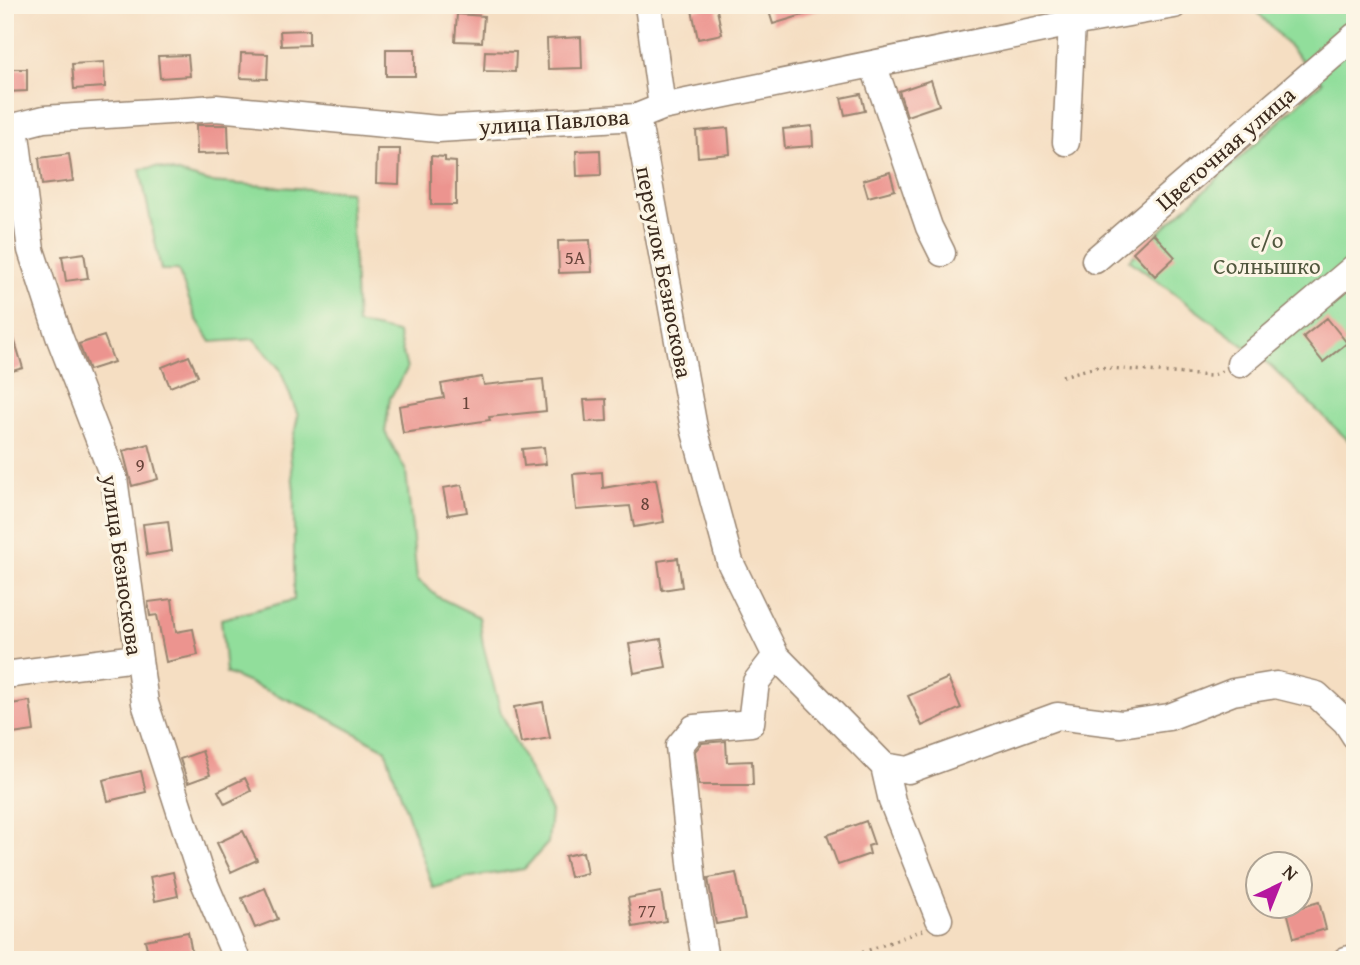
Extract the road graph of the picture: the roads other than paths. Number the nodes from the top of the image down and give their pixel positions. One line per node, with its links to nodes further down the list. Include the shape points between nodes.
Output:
1 (648, 5): 6 (street)
2 (1174, 5): 3 (street, улица Павлова)
3 (1072, 23): 5 (street, улица Павлова); 9 (street)
4 (1355, 36): 11 (street, Цветочная улица)
5 (873, 64): 6 (street, улица Павлова); 10 (street)
6 (662, 107): 7 (street, улица Павлова)
7 (636, 117): 8 (street, улица Павлова, via 438,129 216,108 44,119); 14 (street, переулок Безноскова, via 694,428 730,562)
8 (10, 128): 15 (street, улица Безноскова, via 31,250 114,478)
9 (1066, 142)
10 (942, 253)
11 (1095, 260)
12 (1355, 267): 13 (street)
13 (1240, 364)
14 (776, 656): 18 (street, переулок Безноскова); 22 (street, via 756,682 751,723 694,728 679,747)
15 (136, 658): 16 (street); 21 (street, улица Безноскова, via 145,704 199,870)
16 (5, 675)
17 (1355, 736): 18 (street, via 1317,695 1276,685 1233,692 1169,717 1121,724 1057,716 908,770)
18 (884, 766): 19 (street, via 892,802)
19 (939, 919)
20 (1355, 957): 23 (street)
21 (237, 960)
22 (705, 960)
23 (1346, 960)

